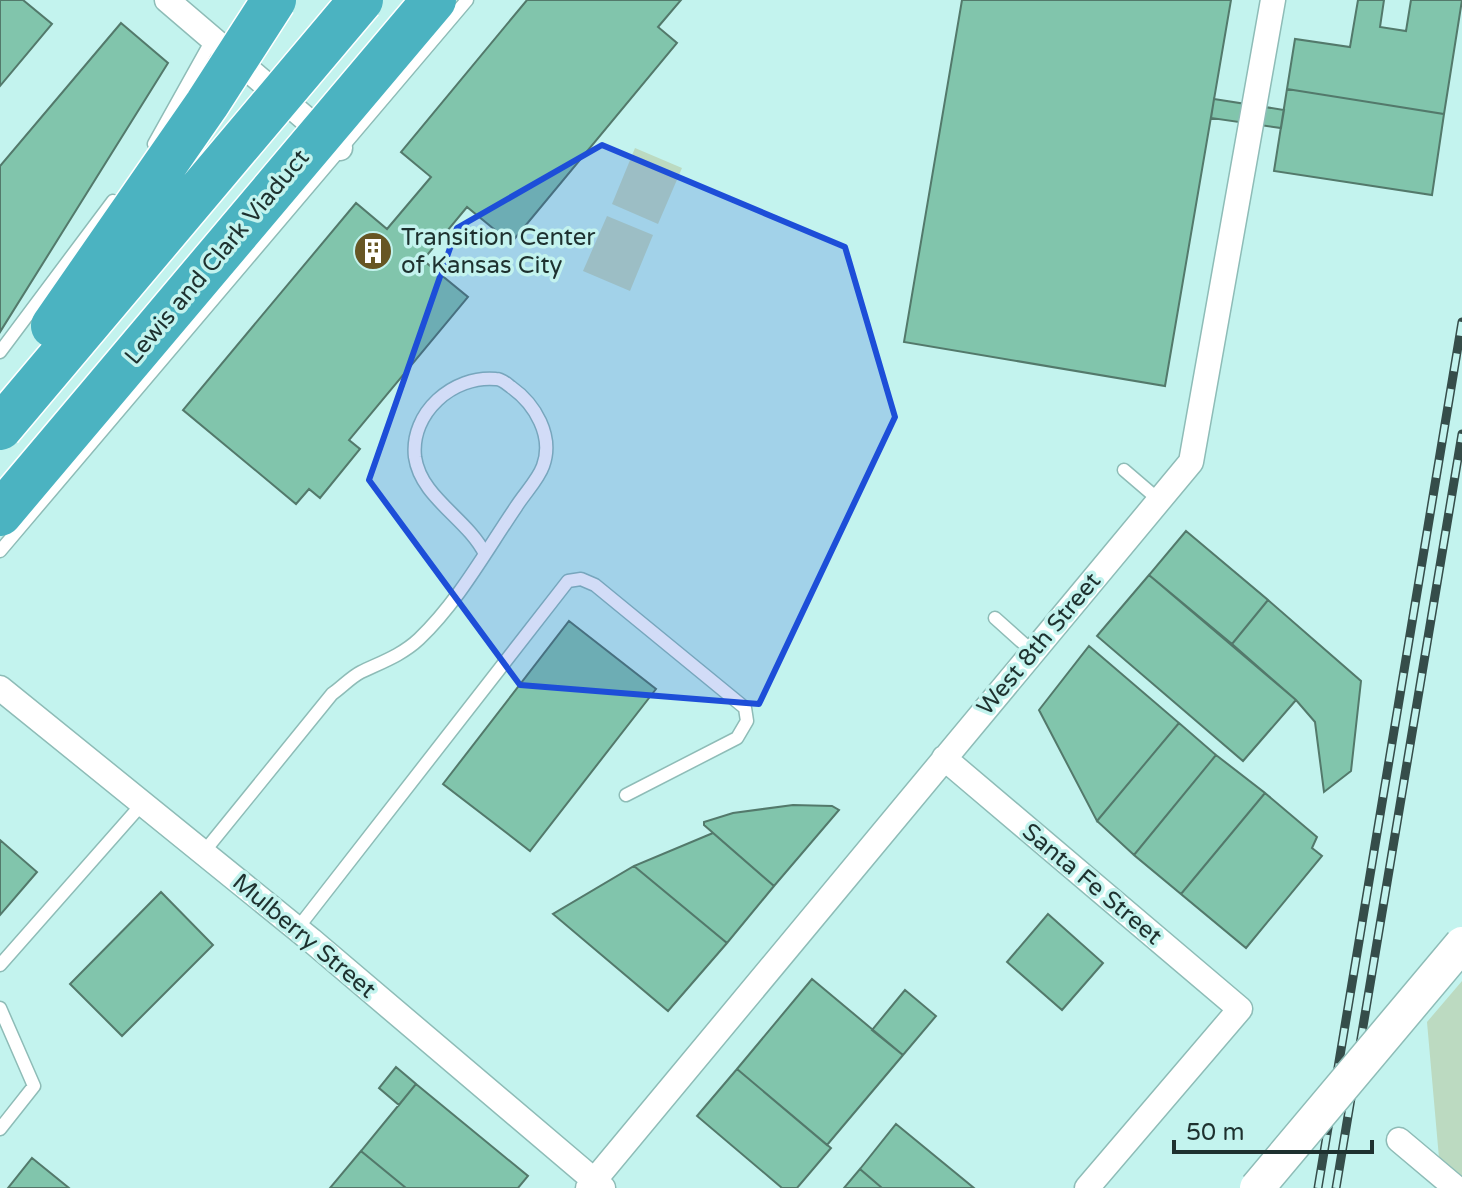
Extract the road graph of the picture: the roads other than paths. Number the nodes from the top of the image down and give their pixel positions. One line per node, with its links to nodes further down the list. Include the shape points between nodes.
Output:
1 (167, 0): 7 (street)
2 (274, 0): 12 (highway, bridge)
3 (361, 0): 13 (highway, bridge)
4 (434, 0): 16 (highway, Lewis and Clark Viaduct, bridge)
5 (467, 0): 8 (lane)
6 (1273, 0): 15 (street, West 8th Street, via 1191,462)
7 (212, 40): 8 (street); 9 (lane)
8 (340, 148): 17 (lane)
9 (142, 161)
10 (125, 185): 11 (lane)
11 (0, 352)
12 (0, 402)
13 (0, 428)
14 (1124, 470): 15 (lane)
15 (1159, 500): 20 (street, West 8th Street)
16 (0, 514)
17 (0, 551)
18 (485, 554): 18 (lane, via 543,466 546,439 539,416 525,397 499,379 474,380 429,406 418,428 415,456 423,481); 25 (lane, via 419,639 332,694)
19 (995, 618): 20 (lane)
20 (1033, 652): 22 (street, West 8th Street)
21 (0, 688): 24 (street, Mulberry Street)
22 (944, 758): 32 (street, West 8th Street); 33 (street, Santa Fe Street, via 1240,1009)
23 (626, 795): 26 (lane, via 737,738 747,721 745,708 595,585 568,581)
24 (142, 804): 25 (street, Mulberry Street); 28 (lane)
25 (203, 853): 26 (street, Mulberry Street)
26 (297, 929): 32 (street, Mulberry Street)
27 (1462, 944): 34 (street, bridge)
28 (0, 965)
29 (0, 1008): 30 (lane, via 34,1086)
30 (0, 1129)
31 (1399, 1140): 35 (street)
32 (595, 1186)
33 (1087, 1188)
34 (1257, 1188)
35 (1456, 1188)

